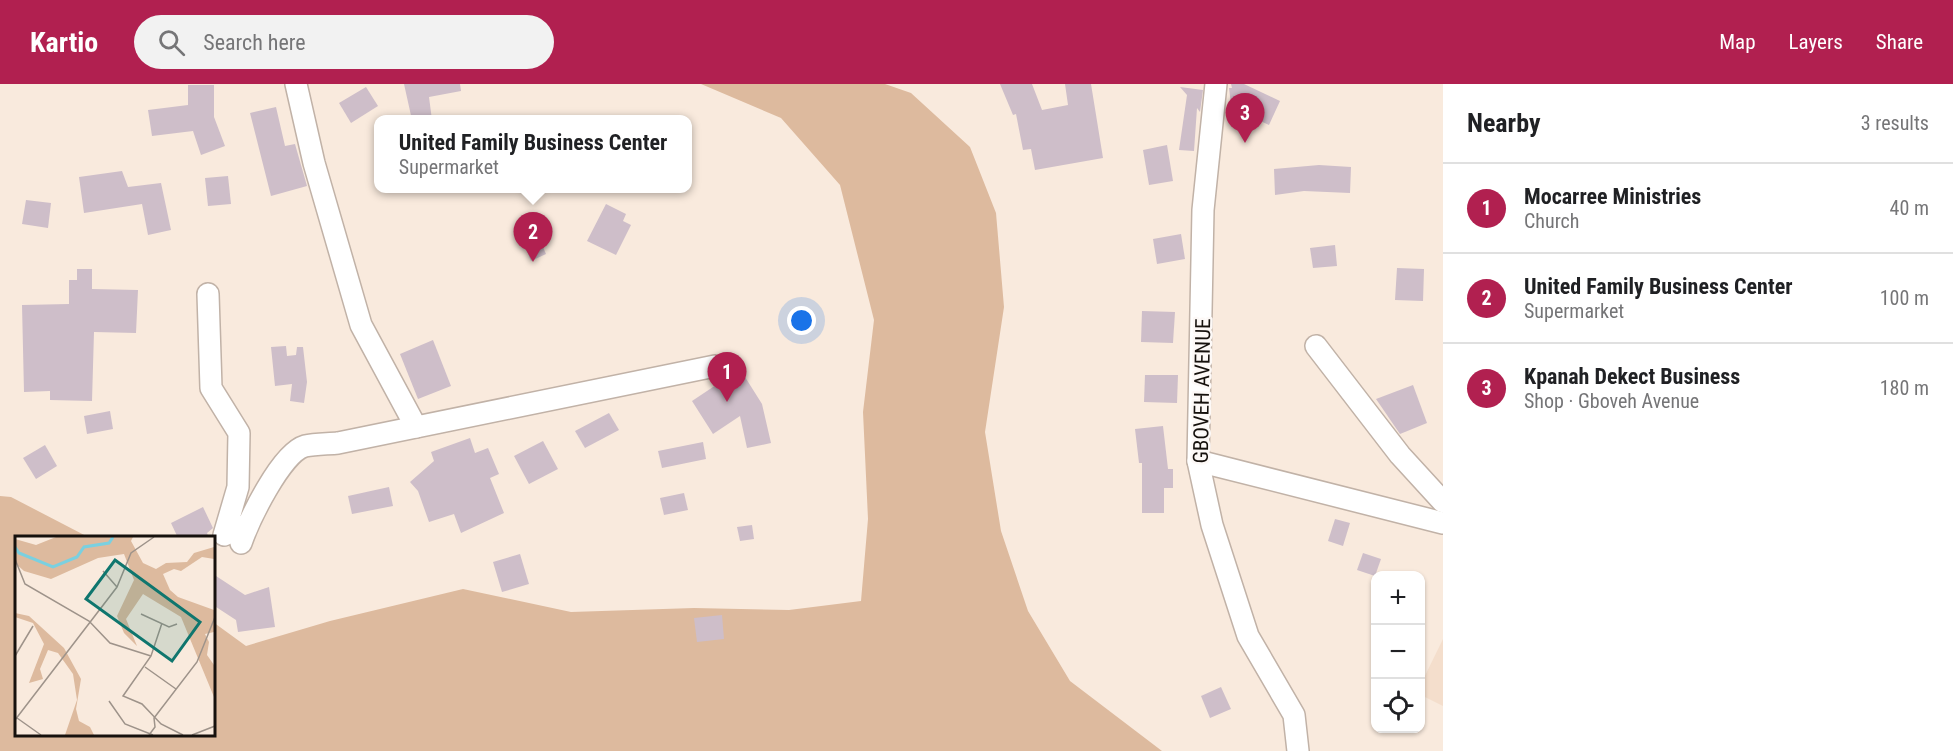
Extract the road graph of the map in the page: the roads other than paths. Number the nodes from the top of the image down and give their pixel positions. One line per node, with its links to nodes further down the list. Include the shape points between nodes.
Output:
1 (296, 84): 6 (street, via 314,163 362,325)
2 (1216, 84): 7 (street, GBOVEH AVENUE, via 1203,210)
3 (208, 294): 6 (street, via 211,388 239,433 238,486 224,535 244,534 277,473 303,447)
4 (1316, 346): 8 (street, via 1400,455)
5 (715, 366): 6 (street)
6 (416, 427)
7 (1198, 461): 9 (street); 10 (street, GBOVEH AVENUE, via 1212,525 1248,636 1294,715)
8 (1443, 502)
9 (1443, 523)
10 (1298, 751)

